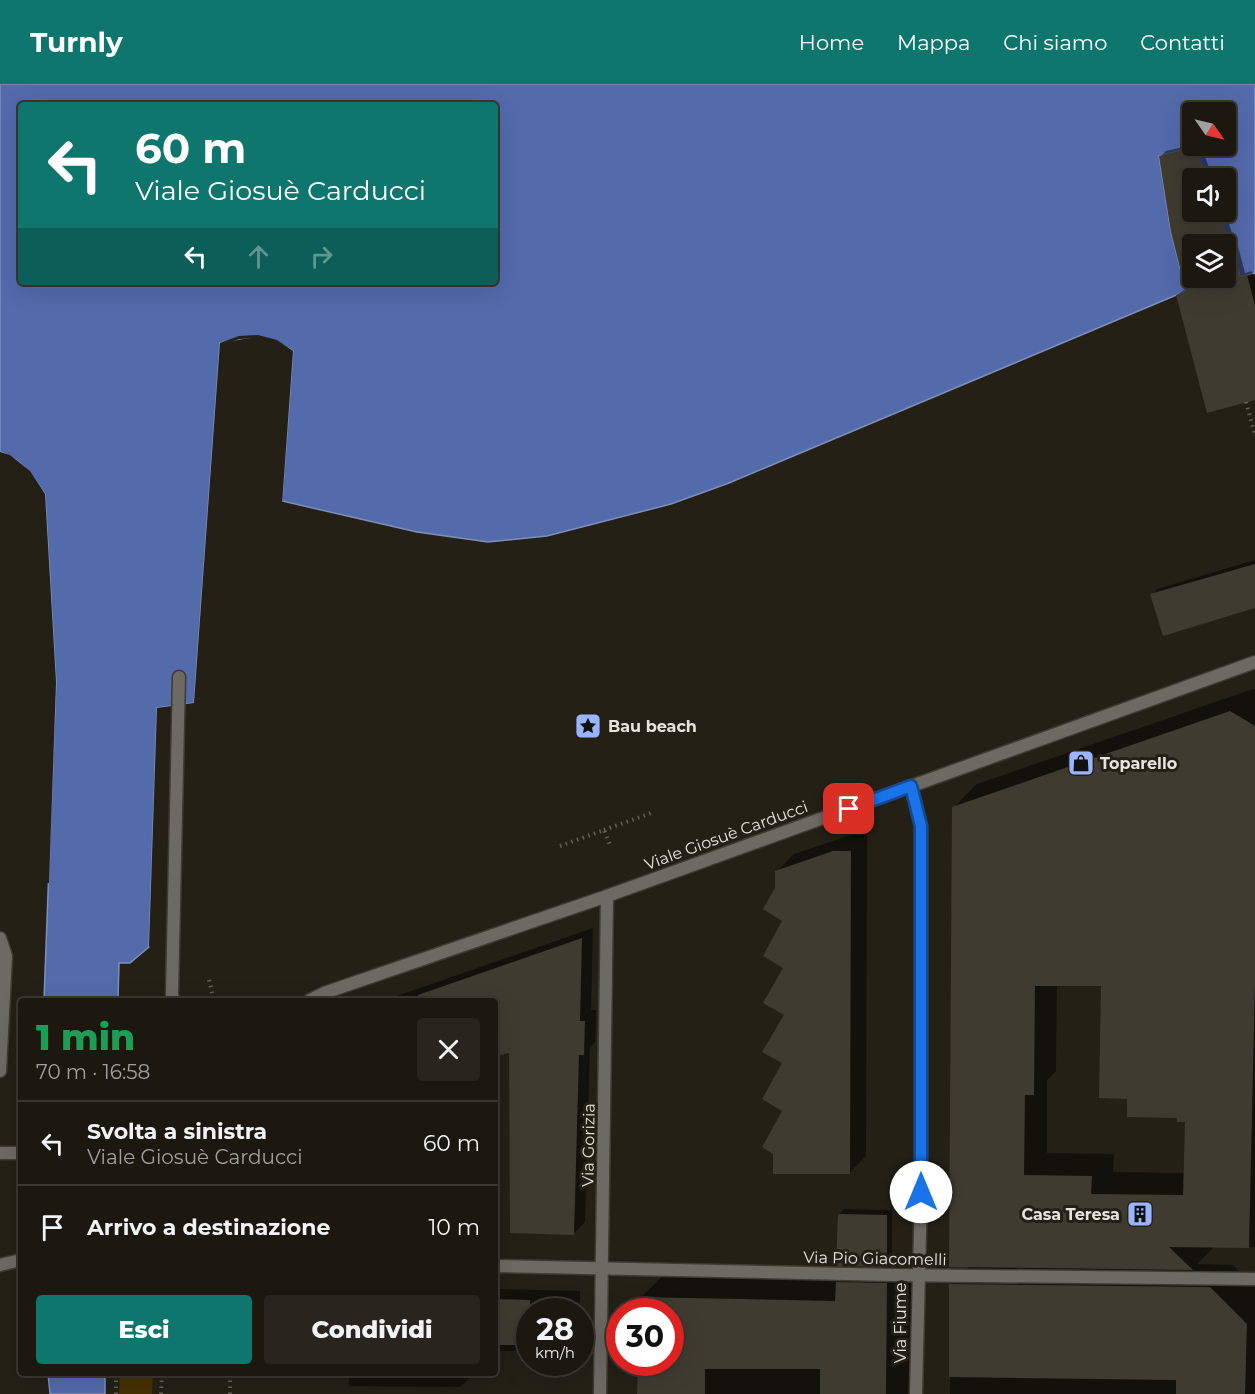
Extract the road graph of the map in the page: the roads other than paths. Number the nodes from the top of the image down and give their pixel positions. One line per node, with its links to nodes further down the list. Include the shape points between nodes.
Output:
1 (1255, 662): 3 (street, Viale Giosuè Carducci)
2 (179, 677): 6 (street)
3 (911, 786): 4 (street, Viale Giosuè Carducci); 15 (street, Via Fiume, via 921,826 921,1192)
4 (607, 896): 7 (street, Viale Giosuè Carducci); 14 (street, Via Gorizia)
5 (0, 938): 8 (street, via 6,956)
6 (173, 998)
7 (315, 998)
8 (0, 1071)
9 (0, 1153): 10 (street)
10 (18, 1153)
11 (18, 1261): 12 (street)
12 (0, 1265)
13 (498, 1266): 14 (street, Via Pio Giacomelli)
14 (603, 1269): 15 (street, Via Pio Giacomelli); 17 (street, Via Gorizia)
15 (917, 1275): 16 (street, Via Pio Giacomelli); 18 (street, Via Fiume)
16 (1255, 1279)
17 (600, 1394)
18 (916, 1394)

